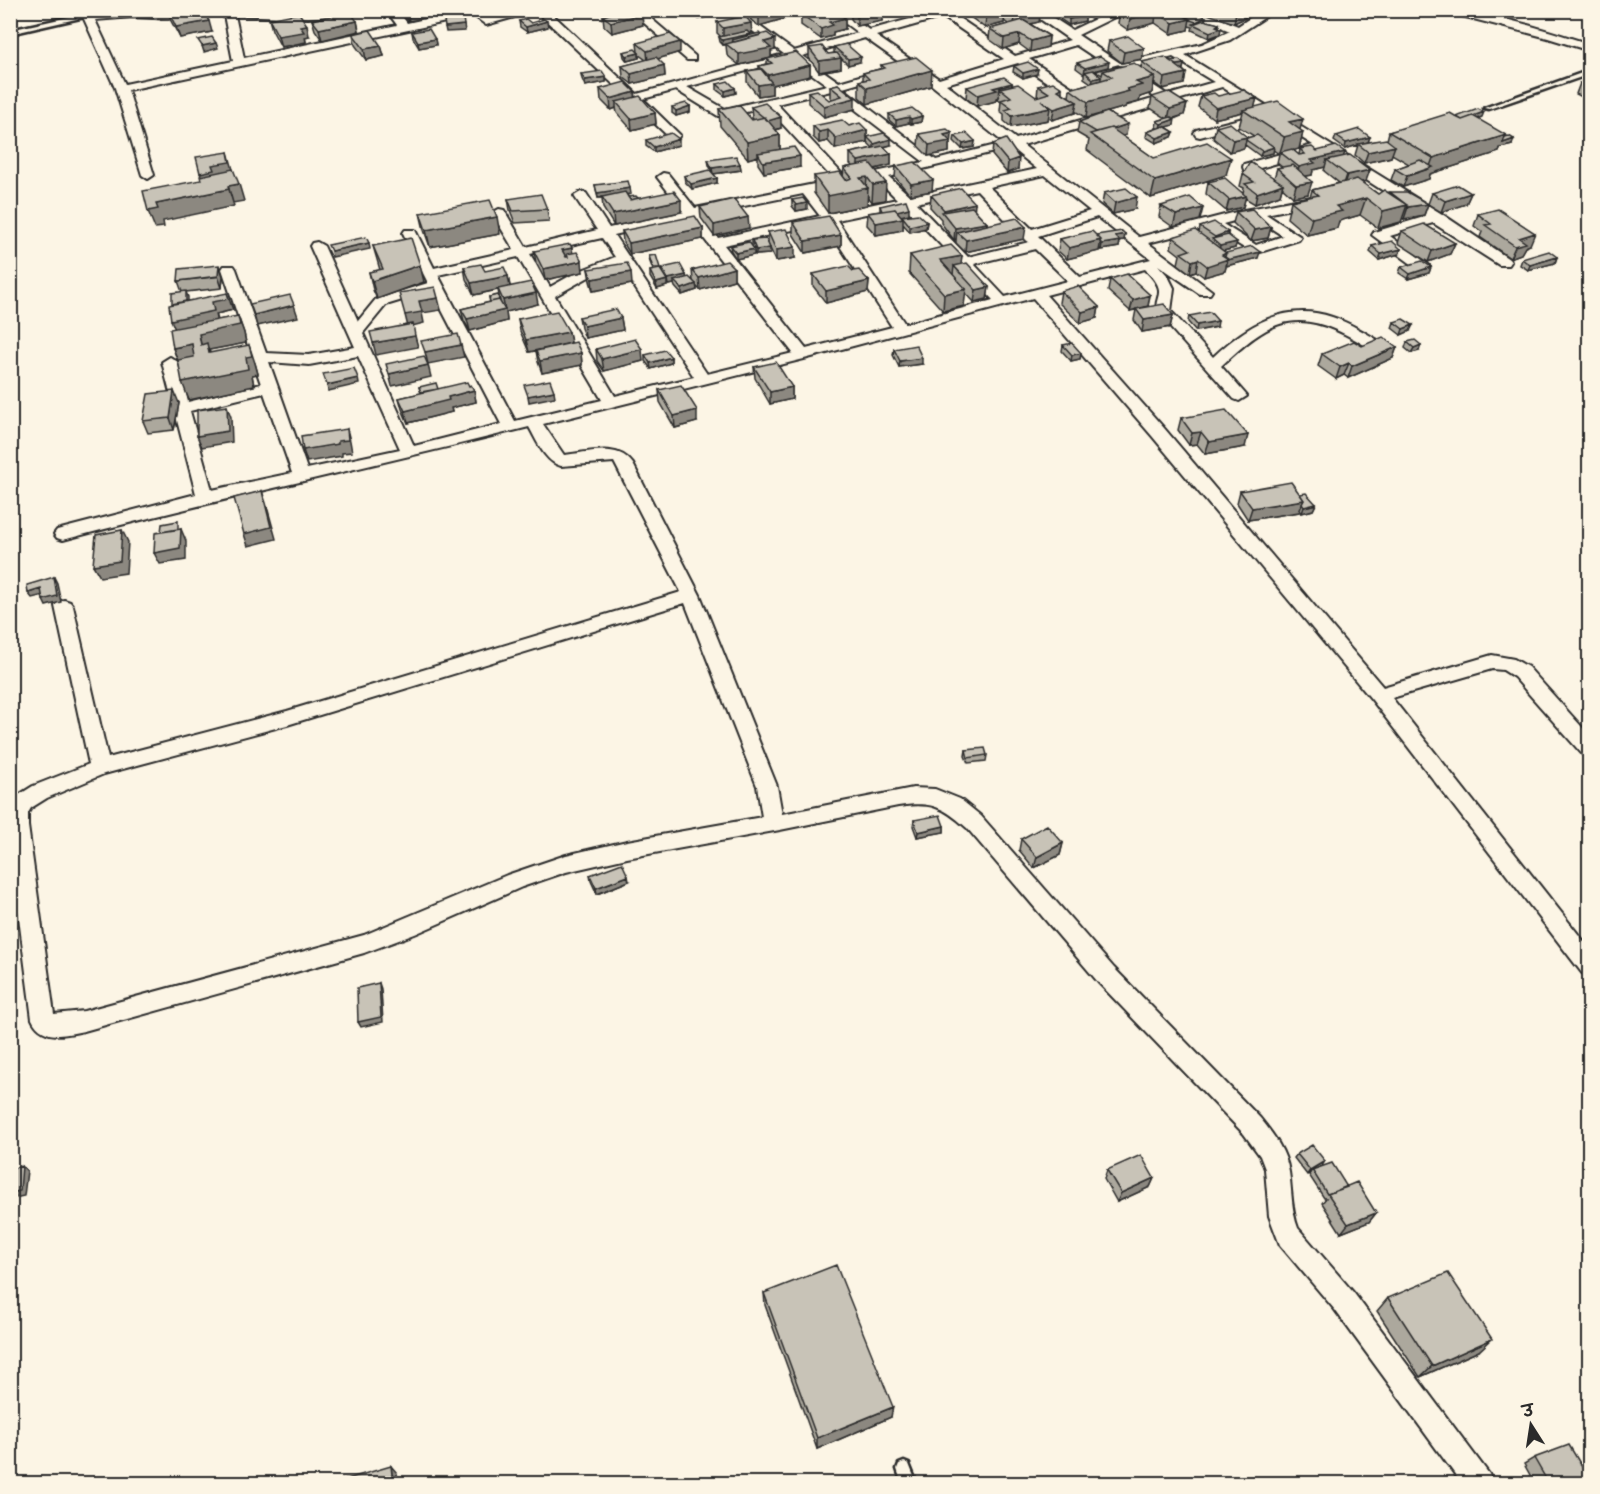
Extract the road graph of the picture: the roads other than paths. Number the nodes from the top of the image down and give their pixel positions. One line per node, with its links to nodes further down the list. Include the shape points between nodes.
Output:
1 (155, 10): 18 (street)
2 (362, 10): 12 (street, via 308,15)
3 (391, 10): 21 (street)
4 (531, 10): 13 (street, via 486,22)
5 (541, 10): 40 (street)
6 (634, 10): 29 (street)
7 (729, 10): 28 (street)
8 (832, 10): 24 (street)
9 (1032, 10): 25 (street)
10 (1124, 10): 25 (street)
11 (1443, 10): 26 (street)
12 (229, 11): 18 (street, via 176,16); 31 (street)
13 (476, 11): 21 (street)
14 (1190, 11): 22 (street)
15 (1271, 11): 22 (street)
16 (950, 12): 20 (street); 30 (street)
17 (87, 14): 18 (street); 23 (lane); 39 (street)
18 (136, 14)
19 (883, 15): 20 (street)
20 (898, 26): 24 (street)
21 (405, 28): 31 (street)
22 (1239, 30): 27 (street, via 1206,46)
23 (10, 32)
24 (866, 33): 28 (street); 32 (street)
25 (1075, 38): 30 (street); 33 (street)
26 (1590, 48)
27 (1176, 54): 33 (street); 36 (street)
28 (792, 55): 37 (street); 38 (street)
29 (691, 58)
30 (1017, 60): 35 (street); 41 (street)
31 (239, 63): 39 (street)
32 (913, 65): 35 (street); 38 (street)
33 (1120, 68): 42 (street)
34 (1590, 72): 44 (lane)
35 (937, 83): 48 (street)
36 (1224, 83): 42 (street); 45 (street)
37 (677, 86): 40 (street); 43 (street, via 721,113)
38 (835, 86): 43 (street); 50 (street)
39 (121, 88): 53 (street)
40 (634, 98): 47 (street)
41 (1081, 99)
42 (1166, 99): 48 (street)
43 (769, 102): 56 (street)
44 (1487, 108)
45 (1275, 114): 46 (street); 49 (street)
46 (1200, 134)
47 (674, 135)
48 (1014, 144): 50 (street); 52 (street)
49 (1324, 146): 51 (street); 57 (street)
50 (934, 164): 54 (street)
51 (1249, 167)
52 (1047, 171): 58 (street); 64 (street)
53 (148, 175)
54 (880, 175): 56 (street); 63 (street)
55 (663, 177): 67 (street)
56 (843, 182): 60 (street)
57 (1381, 182): 59 (street); 68 (street)
58 (979, 185): 63 (street); 73 (street)
59 (1362, 187)
60 (806, 190): 67 (street); 69 (street)
61 (581, 196): 72 (street)
62 (1326, 198): 65 (street)
63 (906, 201): 69 (street); 79 (street)
64 (1100, 212): 73 (street); 74 (street)
65 (1254, 212): 70 (street); 70 (street, via 1294,237 1254,250)
66 (499, 213): 77 (street)
67 (691, 213): 72 (street); 75 (street)
68 (1437, 217): 81 (street); 82 (street, via 1379,235)
69 (829, 218): 75 (street); 90 (street)
70 (1212, 222): 74 (street)
71 (410, 233): 84 (street)
72 (605, 233): 77 (street); 78 (street)
73 (1033, 239): 79 (street); 85 (street)
74 (1137, 242): 80 (street)
75 (714, 243): 94 (street)
76 (317, 246): 91 (street)
77 (520, 252): 84 (street); 88 (street)
78 (622, 259): 88 (street); 98 (street)
79 (966, 262): 89 (street)
80 (1155, 262): 85 (street); 86 (street); 97 (street, via 1167,284 1164,312)
81 (1504, 262)
82 (1422, 265)
83 (230, 269): 95 (street)
84 (433, 279): 91 (street, via 381,302); 104 (street)
85 (1077, 282): 87 (street)
86 (1205, 291)
87 (1036, 293): 89 (street); 111 (street)
88 (546, 295): 101 (street)
89 (1002, 302): 90 (street)
90 (902, 329): 94 (street)
91 (356, 332): 93 (street)
92 (1380, 347): 97 (street, via 1317,317 1301,316 1264,324)
93 (364, 350): 95 (street, via 309,360); 105 (street)
94 (803, 355): 98 (street)
95 (260, 357): 99 (street)
96 (170, 362): 102 (street)
97 (1212, 366): 100 (street)
98 (703, 380): 101 (street)
99 (270, 387): 102 (street); 106 (street)
100 (1239, 396)
101 (611, 402): 103 (street)
102 (182, 408): 107 (street)
103 (533, 422): 104 (street); 109 (street, via 561,461 620,458)
104 (510, 427): 105 (street)
105 (409, 452): 106 (street)
106 (300, 476): 107 (street)
107 (205, 497): 108 (street)
108 (63, 534)
109 (691, 595): 113 (street, via 286,718); 114 (street, via 767,786)
110 (64, 606): 113 (street)
111 (1379, 695): 112 (street, via 1492,662 1507,664 1521,672); 115 (street)
112 (1590, 750)
113 (100, 768): 114 (street, via 40,792 24,802 18,813 39,1005 46,1024 54,1026 380,939 554,867 683,837)
114 (773, 823): 116 (street, via 902,797 943,799 958,807 1106,975 1252,1126 1270,1150 1277,1168 1281,1216 1289,1236 1344,1301)
115 (1590, 966)
116 (1479, 1484)

